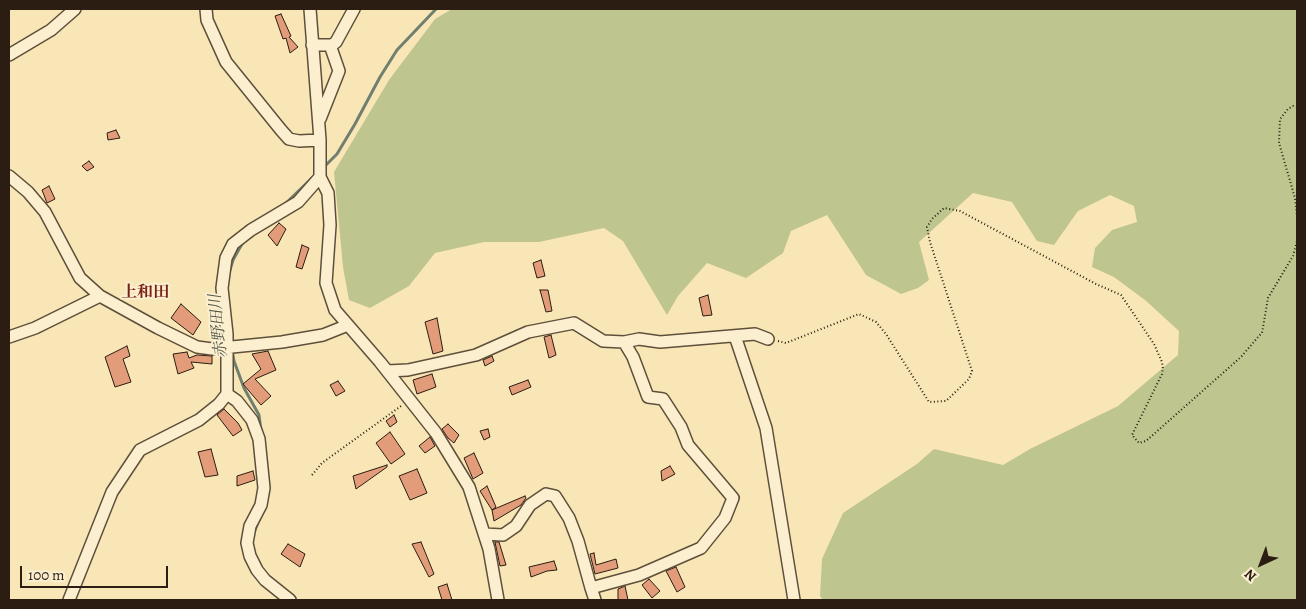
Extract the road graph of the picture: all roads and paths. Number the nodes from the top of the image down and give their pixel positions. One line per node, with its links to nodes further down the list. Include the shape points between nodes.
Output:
1 (74, 9): 7 (street, via 50,30)
2 (206, 9): 10 (street, via 207,20 226,62 281,130 289,139)
3 (310, 9): 5 (street)
4 (354, 9): 6 (street, via 336,42)
5 (312, 45): 6 (street); 9 (street)
6 (330, 45): 9 (street, via 339,70)
7 (9, 55)
8 (1297, 107): 13 (path, via 1288,109 1280,119 1279,143 1293,189)
9 (319, 122): 10 (street)
10 (320, 140): 12 (street)
11 (9, 176): 15 (street, via 45,212 80,278)
12 (320, 177): 16 (street, via 328,193 330,225 326,283 335,310); 21 (street, via 298,202 233,244 226,258 222,288)
13 (1297, 216)
14 (1297, 241): 19 (path, via 1293,256 1268,298 1262,333 1241,357 1154,435 1139,443 1132,435 1163,368 1154,344 1121,295 960,211 944,208 927,227 972,371 969,379 946,401 929,402 886,334 876,322 859,314 786,343)
15 (100, 296): 18 (street); 21 (street, via 197,347)
16 (348, 325): 21 (street, via 323,335); 22 (street)
17 (735, 336): 19 (street, via 755,334); 20 (street); 32 (street, via 766,428)
18 (9, 337)
19 (768, 339)
20 (624, 342): 22 (street, via 603,341 574,323 528,332 476,355 408,370); 27 (street, via 648,397 663,400 681,427 688,445 733,498 725,518 701,548 640,575)
21 (226, 348): 23 (street)
22 (388, 371): 24 (street)
23 (228, 394): 28 (street, via 200,420 140,450 112,492); 29 (street, via 252,420 259,439 264,488 261,506 250,526 247,543 250,556 265,580)
24 (411, 400): 25 (path, via 322,463); 26 (street, via 469,487)
25 (312, 475)
26 (484, 534): 27 (street, via 503,535 516,526 530,505 546,494 555,496 569,518); 30 (street)
27 (591, 588): 31 (street)
28 (69, 600)
29 (290, 600)
30 (498, 600)
31 (595, 600)
32 (794, 600)

